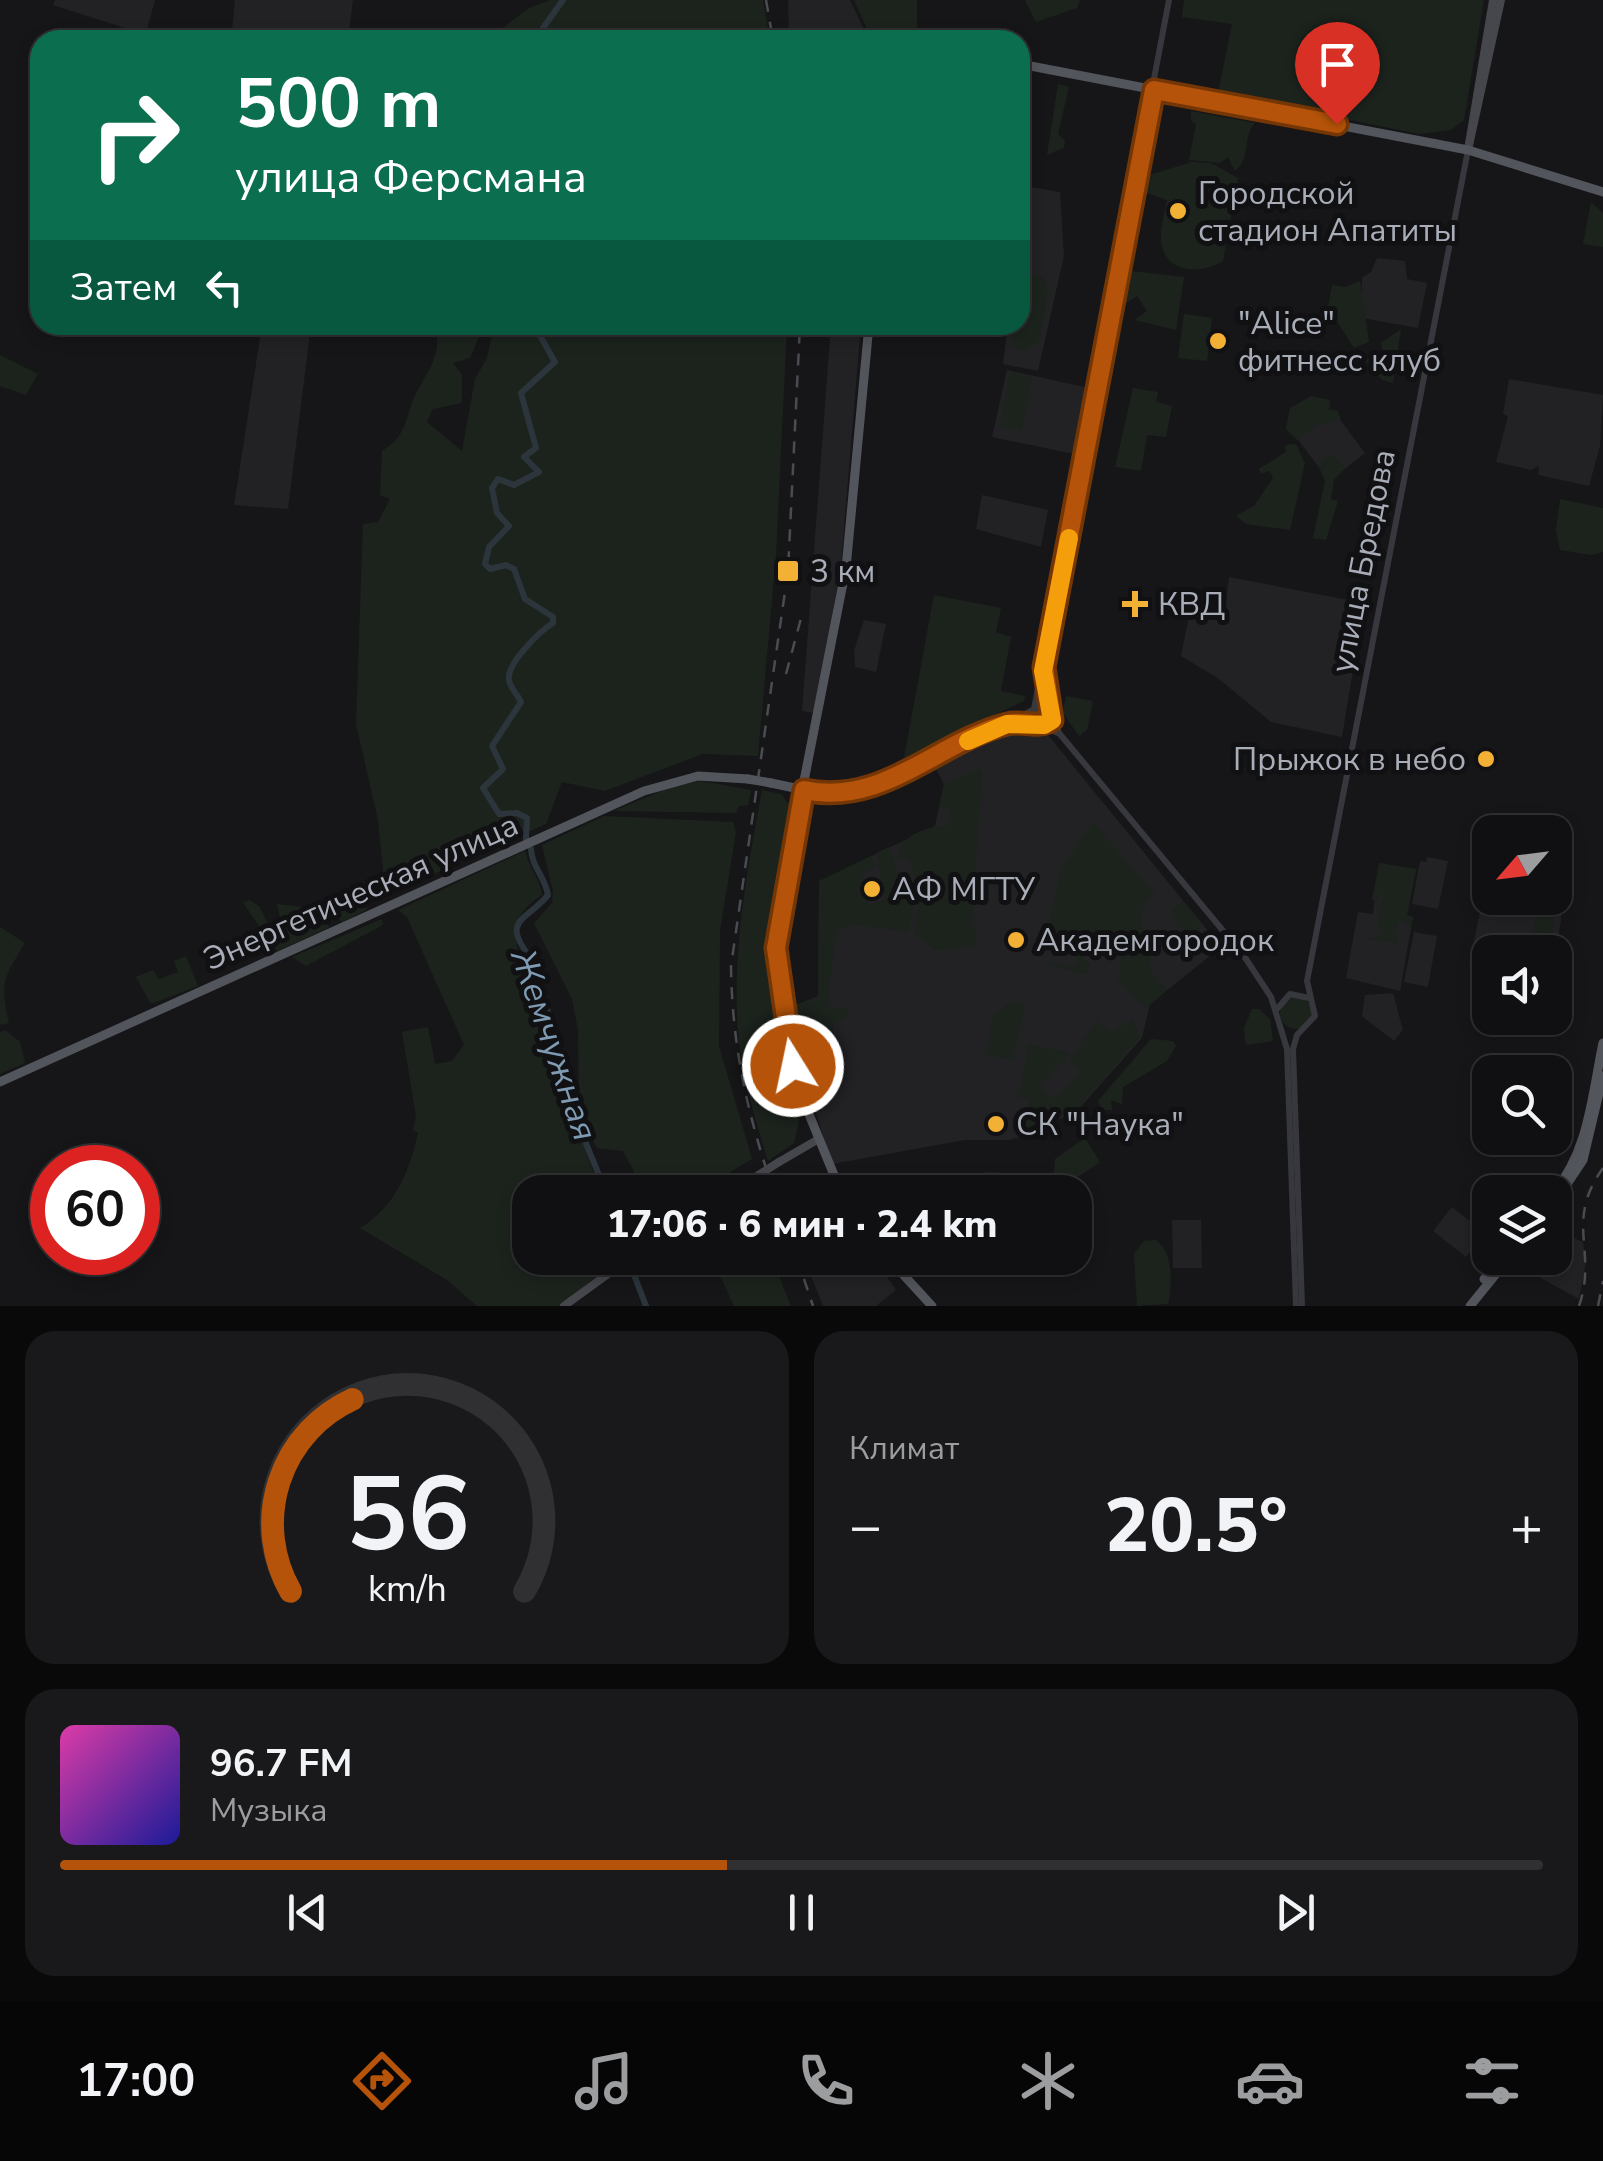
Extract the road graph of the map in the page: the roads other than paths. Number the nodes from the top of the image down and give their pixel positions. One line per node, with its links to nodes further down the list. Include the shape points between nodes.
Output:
1 (1169, 0): 4 (street)
2 (1497, 0): 5 (main road)
3 (1030, 66): 4 (main road)
4 (1154, 90): 5 (main road); 8 (street)
5 (1468, 150): 6 (main road); 16 (street, улица Бредова)
6 (1603, 192)
7 (868, 335): 14 (main road, via 846,572)
8 (1043, 672): 9 (street); 10 (street)
9 (1033, 710): 10 (street); 11 (street); 12 (street)
10 (1052, 712): 12 (street); 13 (street)
11 (1007, 724): 12 (street); 14 (street, via 880,784 844,792)
12 (1041, 724): 13 (street)
13 (1060, 733): 15 (street)
14 (804, 790): 23 (main road, Энергетическая улица, bridge, via 698,776 644,791); 25 (main road, via 776,948 793,1066)
15 (1262, 979): 17 (street, via 1277,993); 19 (street)
16 (1308, 981): 17 (street); 18 (street)
17 (1292, 993): 18 (street, via 1305,994); 19 (street, via 1278,1004)
18 (1312, 1004): 20 (street, via 1314,1020)
19 (1278, 1018): 20 (street); 24 (street)
20 (1300, 1032): 24 (street, via 1293,1049)
21 (1603, 1043): 22 (main road)
22 (1601, 1071): 28 (main road, via 1578,1157); 29 (main road, via 1584,1160)
23 (0, 1082)
24 (1292, 1102): 35 (street)
25 (817, 1140): 26 (main road, bridge); 27 (main road)
26 (758, 1175)
27 (833, 1175)
28 (1566, 1175)
29 (1572, 1177)
30 (605, 1275): 33 (main road)
31 (904, 1275): 34 (main road)
32 (1491, 1275): 36 (main road)
33 (564, 1306)
34 (932, 1306)
35 (1299, 1306)
36 (1466, 1306)

